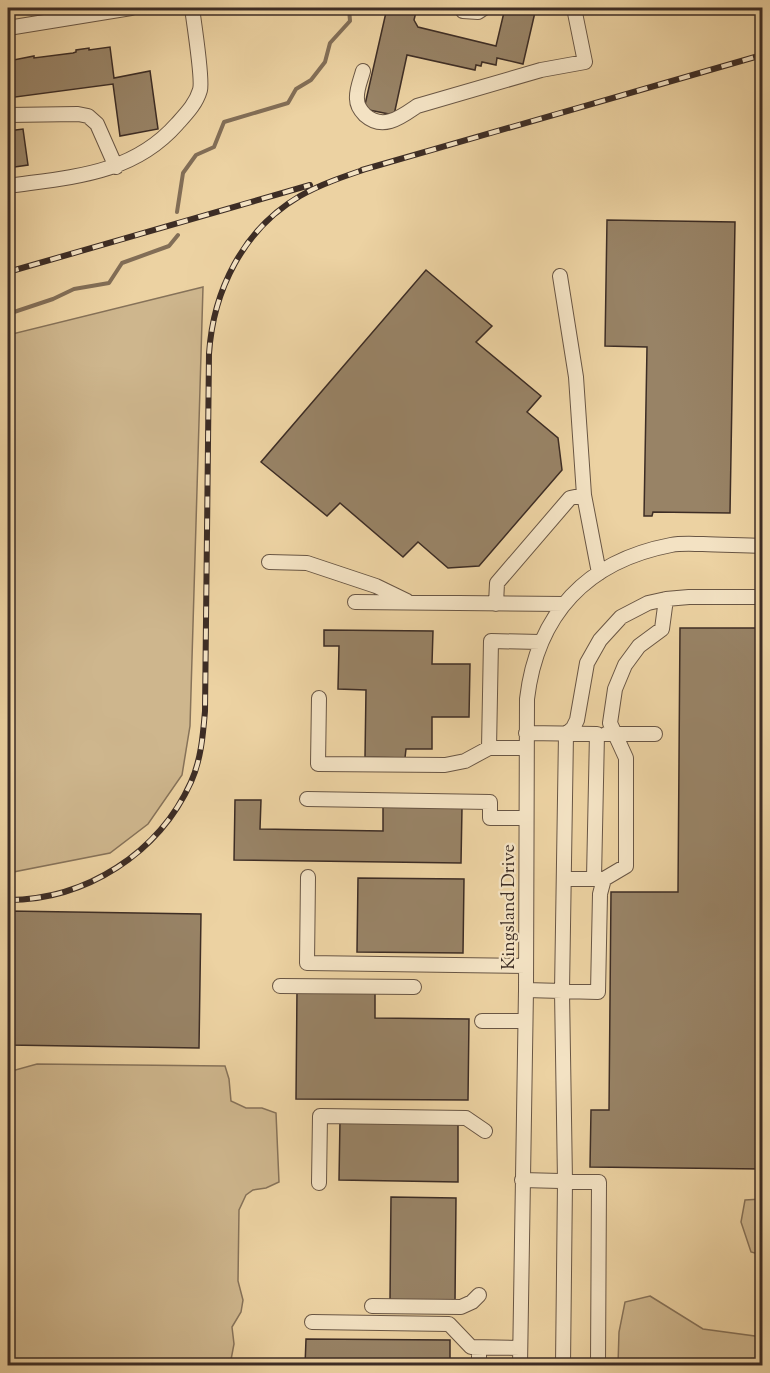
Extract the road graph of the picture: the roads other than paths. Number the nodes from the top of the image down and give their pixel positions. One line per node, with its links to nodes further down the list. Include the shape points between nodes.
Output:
1 (131, 8): 6 (street)
2 (192, 8): 9 (street, via 201,89 165,138)
3 (461, 8): 4 (street, via 478,12)
4 (484, 8)
5 (574, 8): 7 (street, via 585,62 541,70 417,106 389,122 375,121 360,110 357,97)
6 (8, 28)
7 (363, 70)
8 (8, 115): 9 (street, via 88,116 97,124)
9 (116, 167): 10 (street)
10 (8, 186)
11 (560, 276): 12 (street, via 576,377)
12 (584, 495): 15 (street); 20 (street, via 570,498 497,583)
13 (762, 546): 15 (street, Kingsland Drive, via 673,544 625,557)
14 (269, 562): 19 (street, via 307,563 376,586)
15 (599, 573): 21 (street, Kingsland Drive, via 580,585)
16 (762, 597): 17 (street)
17 (666, 599): 25 (street, via 621,617 600,640 587,663 577,720); 27 (street, via 662,629 639,646 615,689 609,723)
18 (355, 602): 19 (street)
19 (412, 603): 20 (street)
20 (496, 604): 21 (street)
21 (564, 604): 22 (street, Kingsland Drive)
22 (540, 642): 24 (street, Kingsland Drive, via 530,673); 29 (street, via 491,641)
23 (319, 698): 29 (street, via 318,764 446,765 465,761)
24 (526, 733): 25 (street); 30 (street, Kingsland Drive)
25 (566, 734): 26 (street); 34 (street)
26 (597, 734): 27 (street); 35 (street)
27 (613, 734): 28 (street); 35 (street, via 626,758 626,866)
28 (655, 734)
29 (489, 748): 30 (street)
30 (526, 748): 32 (street, Kingsland Drive)
31 (307, 799): 32 (street, via 490,802 490,818)
32 (526, 818): 36 (street, Kingsland Drive)
33 (308, 878): 36 (street, via 307,963)
34 (564, 879): 35 (street); 40 (street)
35 (599, 879): 40 (street, via 598,992)
36 (526, 966): 39 (street, Kingsland Drive)
37 (280, 986): 38 (street)
38 (414, 987)
39 (526, 990): 40 (street); 42 (street, Kingsland Drive)
40 (562, 991): 45 (street)
41 (482, 1021): 42 (street)
42 (525, 1021): 44 (street, Kingsland Drive)
43 (485, 1131): 46 (street, via 466,1118 320,1116)
44 (522, 1180): 45 (street); 51 (street, Kingsland Drive)
45 (565, 1181): 54 (street); 55 (street, via 599,1182)
46 (320, 1183)
47 (479, 1295): 48 (street, via 461,1307)
48 (372, 1306)
49 (312, 1322): 50 (street, via 449,1324 471,1347)
50 (479, 1348): 51 (street); 52 (street)
51 (520, 1348): 53 (street, Kingsland Drive)
52 (479, 1365)
53 (520, 1365)
54 (563, 1365)
55 (598, 1365)

